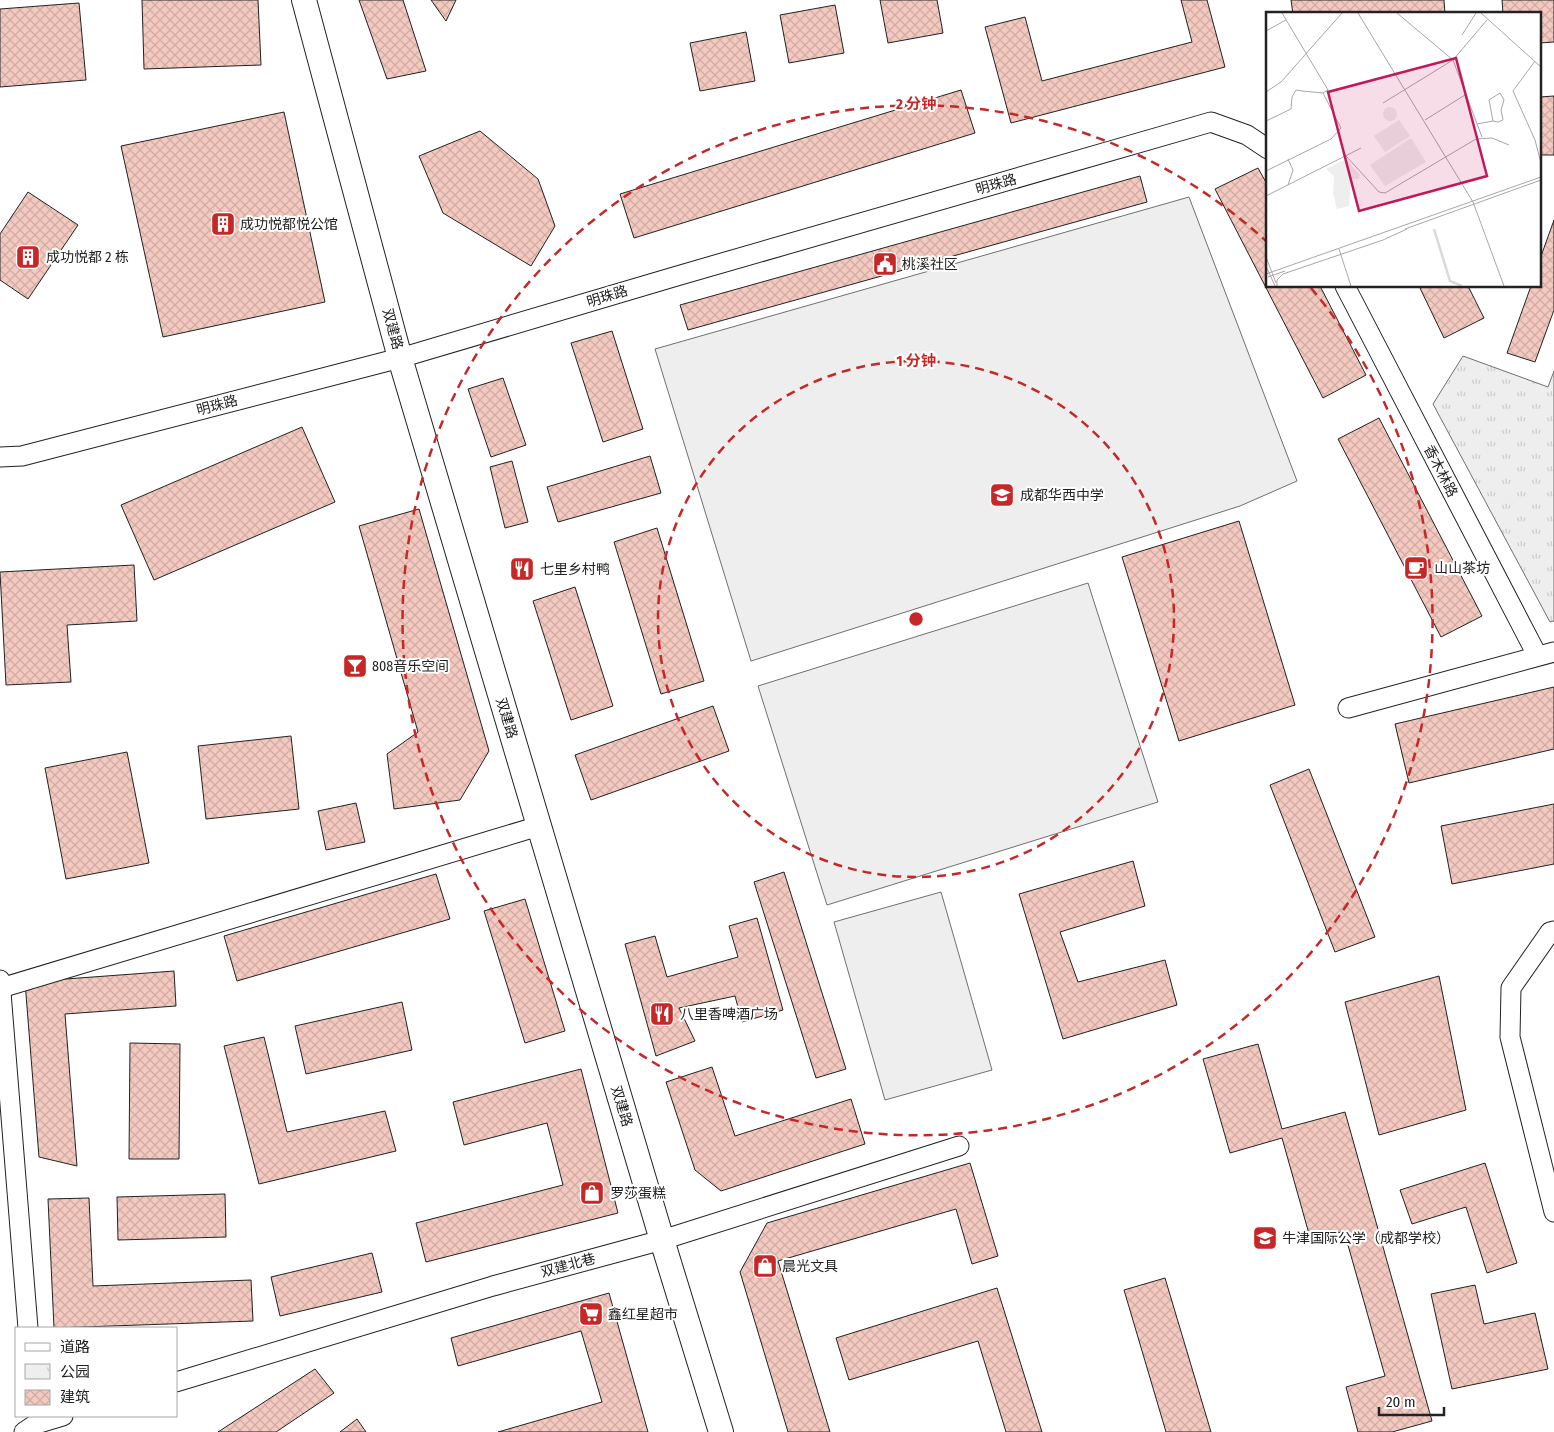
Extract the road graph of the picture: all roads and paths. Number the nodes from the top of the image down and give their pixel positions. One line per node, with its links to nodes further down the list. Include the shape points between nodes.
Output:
1 (304, 0): 4 (street, 双建路)
2 (1266, 148): 4 (street, 明珠路, via 1247,135 1211,122)
3 (1347, 288): 6 (street, 香木林路)
4 (400, 358): 5 (street, 明珠路, via 22,456); 8 (street, 双建路)
5 (0, 457)
6 (1545, 653): 7 (street, 香木林路)
7 (1348, 708)
8 (539, 826): 10 (street); 13 (street, 双建路)
9 (1554, 931): 12 (street, via 1550,932 1511,988 1510,1037)
10 (0, 984): 14 (street)
11 (959, 1146): 13 (street, 双建北巷)
12 (1554, 1212)
13 (662, 1240): 15 (street, 双建北巷, via 493,1286); 18 (street, 双建路)
14 (28, 1327)
15 (178, 1381)
16 (60, 1417): 17 (street)
17 (34, 1426)
18 (721, 1432)

